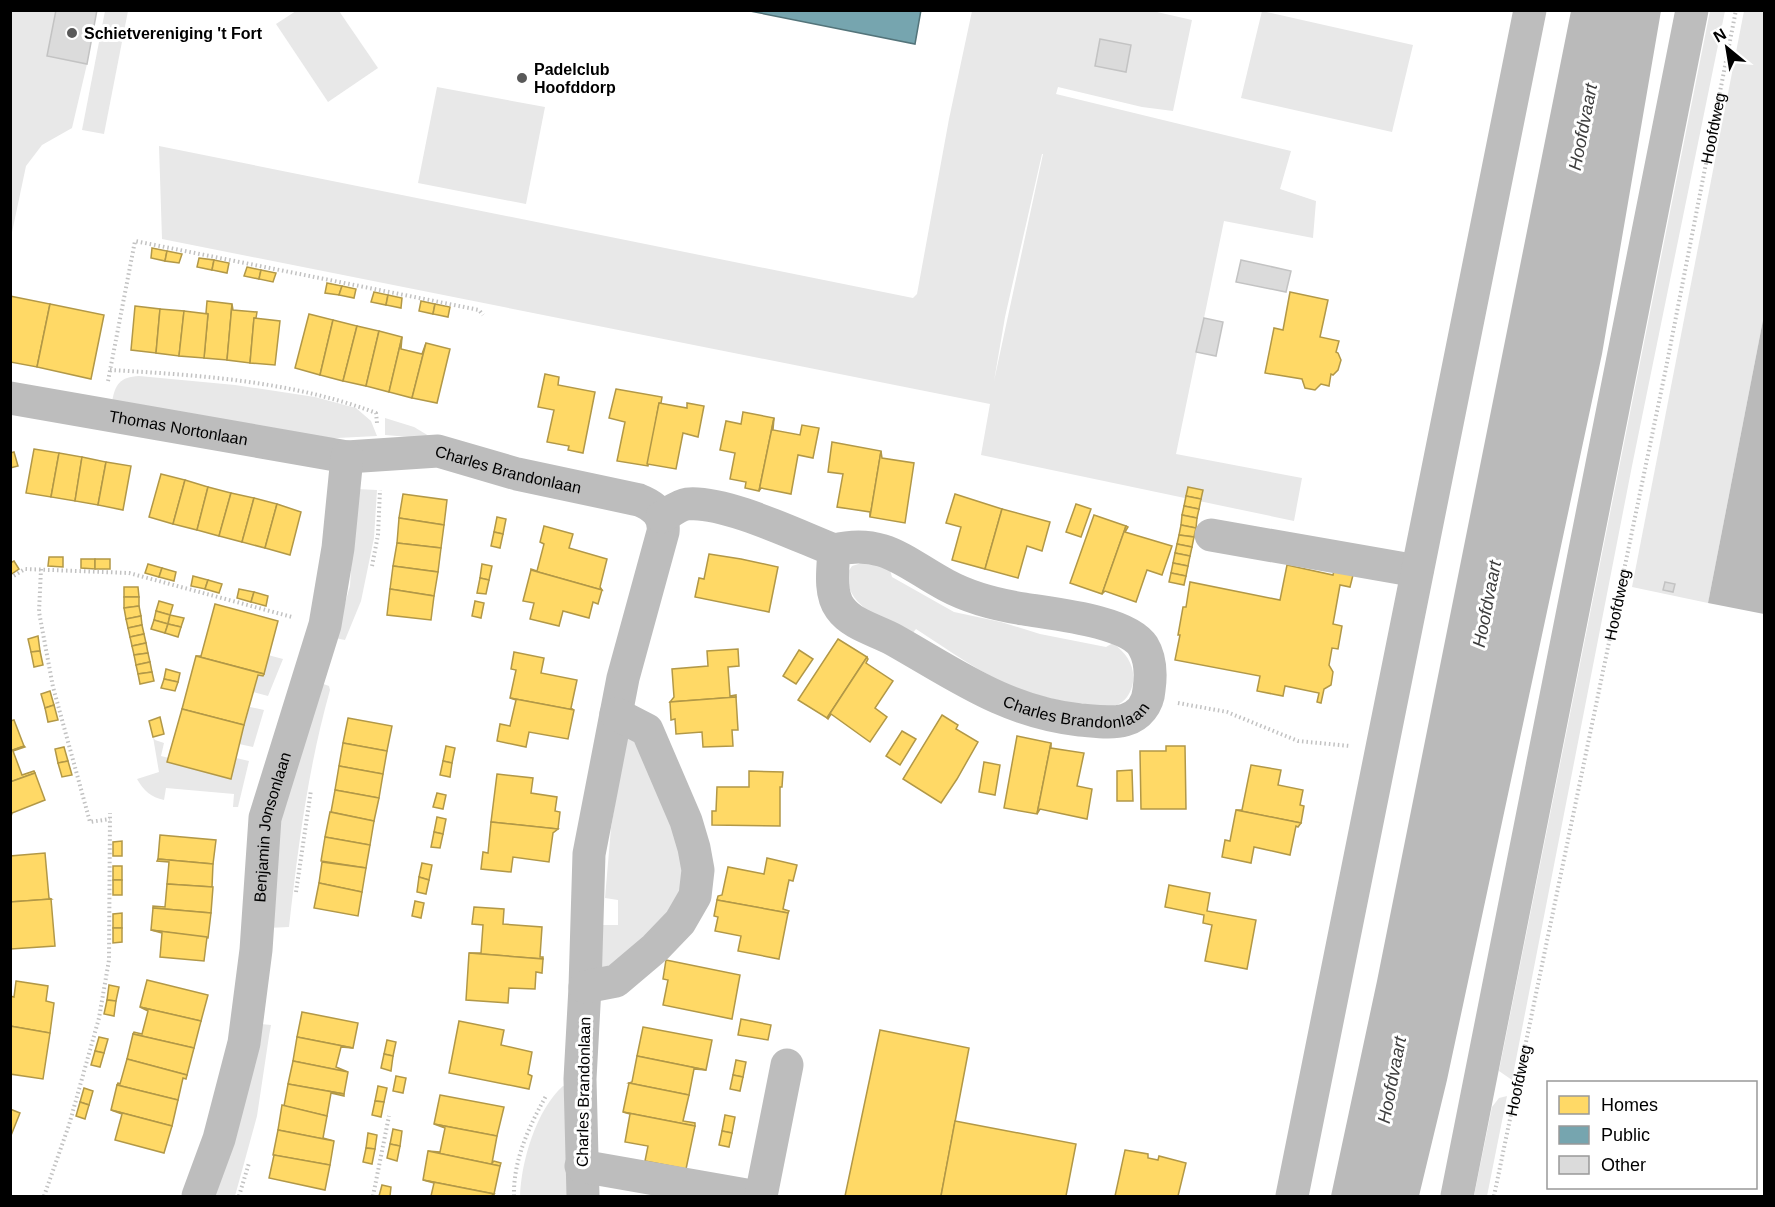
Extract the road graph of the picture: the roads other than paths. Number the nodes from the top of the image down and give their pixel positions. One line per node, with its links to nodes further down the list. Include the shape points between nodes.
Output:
1 (1530, 10): 8 (street)
2 (1692, 10): 17 (street)
3 (10, 398): 4 (street, Thomas Nortonlaan)
4 (347, 457): 5 (street, Charles Brandonlaan, via 438,451 517,474 639,500 651,504); 13 (street, Benjamin Jonsonlaan, via 325,626 265,818 256,950 244,1043 219,1139)
5 (662, 517): 7 (street, Charles Brandonlaan, via 685,504 712,506); 9 (street, Charles Brandonlaan, via 663,532)
6 (1211, 535): 8 (street)
7 (834, 550): 7 (street, Charles Brandonlaan, via 832,586 838,606 851,620 992,696 1069,719 1101,722 1126,720 1140,712 1148,698 1149,663 1143,645 1129,632 982,600 948,586 890,553 867,546)
8 (1417, 571): 16 (street)
9 (616, 714): 10 (street, Charles Brandonlaan, via 589,854); 10 (street, via 647,730 686,821 698,870 695,896 680,922 655,948 616,981)
10 (585, 987): 12 (street, Charles Brandonlaan, via 580,1078)
11 (787, 1065): 15 (street)
12 (582, 1181): 14 (street)
13 (198, 1197)
14 (752, 1197)
15 (761, 1197)
16 (1292, 1197)
17 (1457, 1197)

